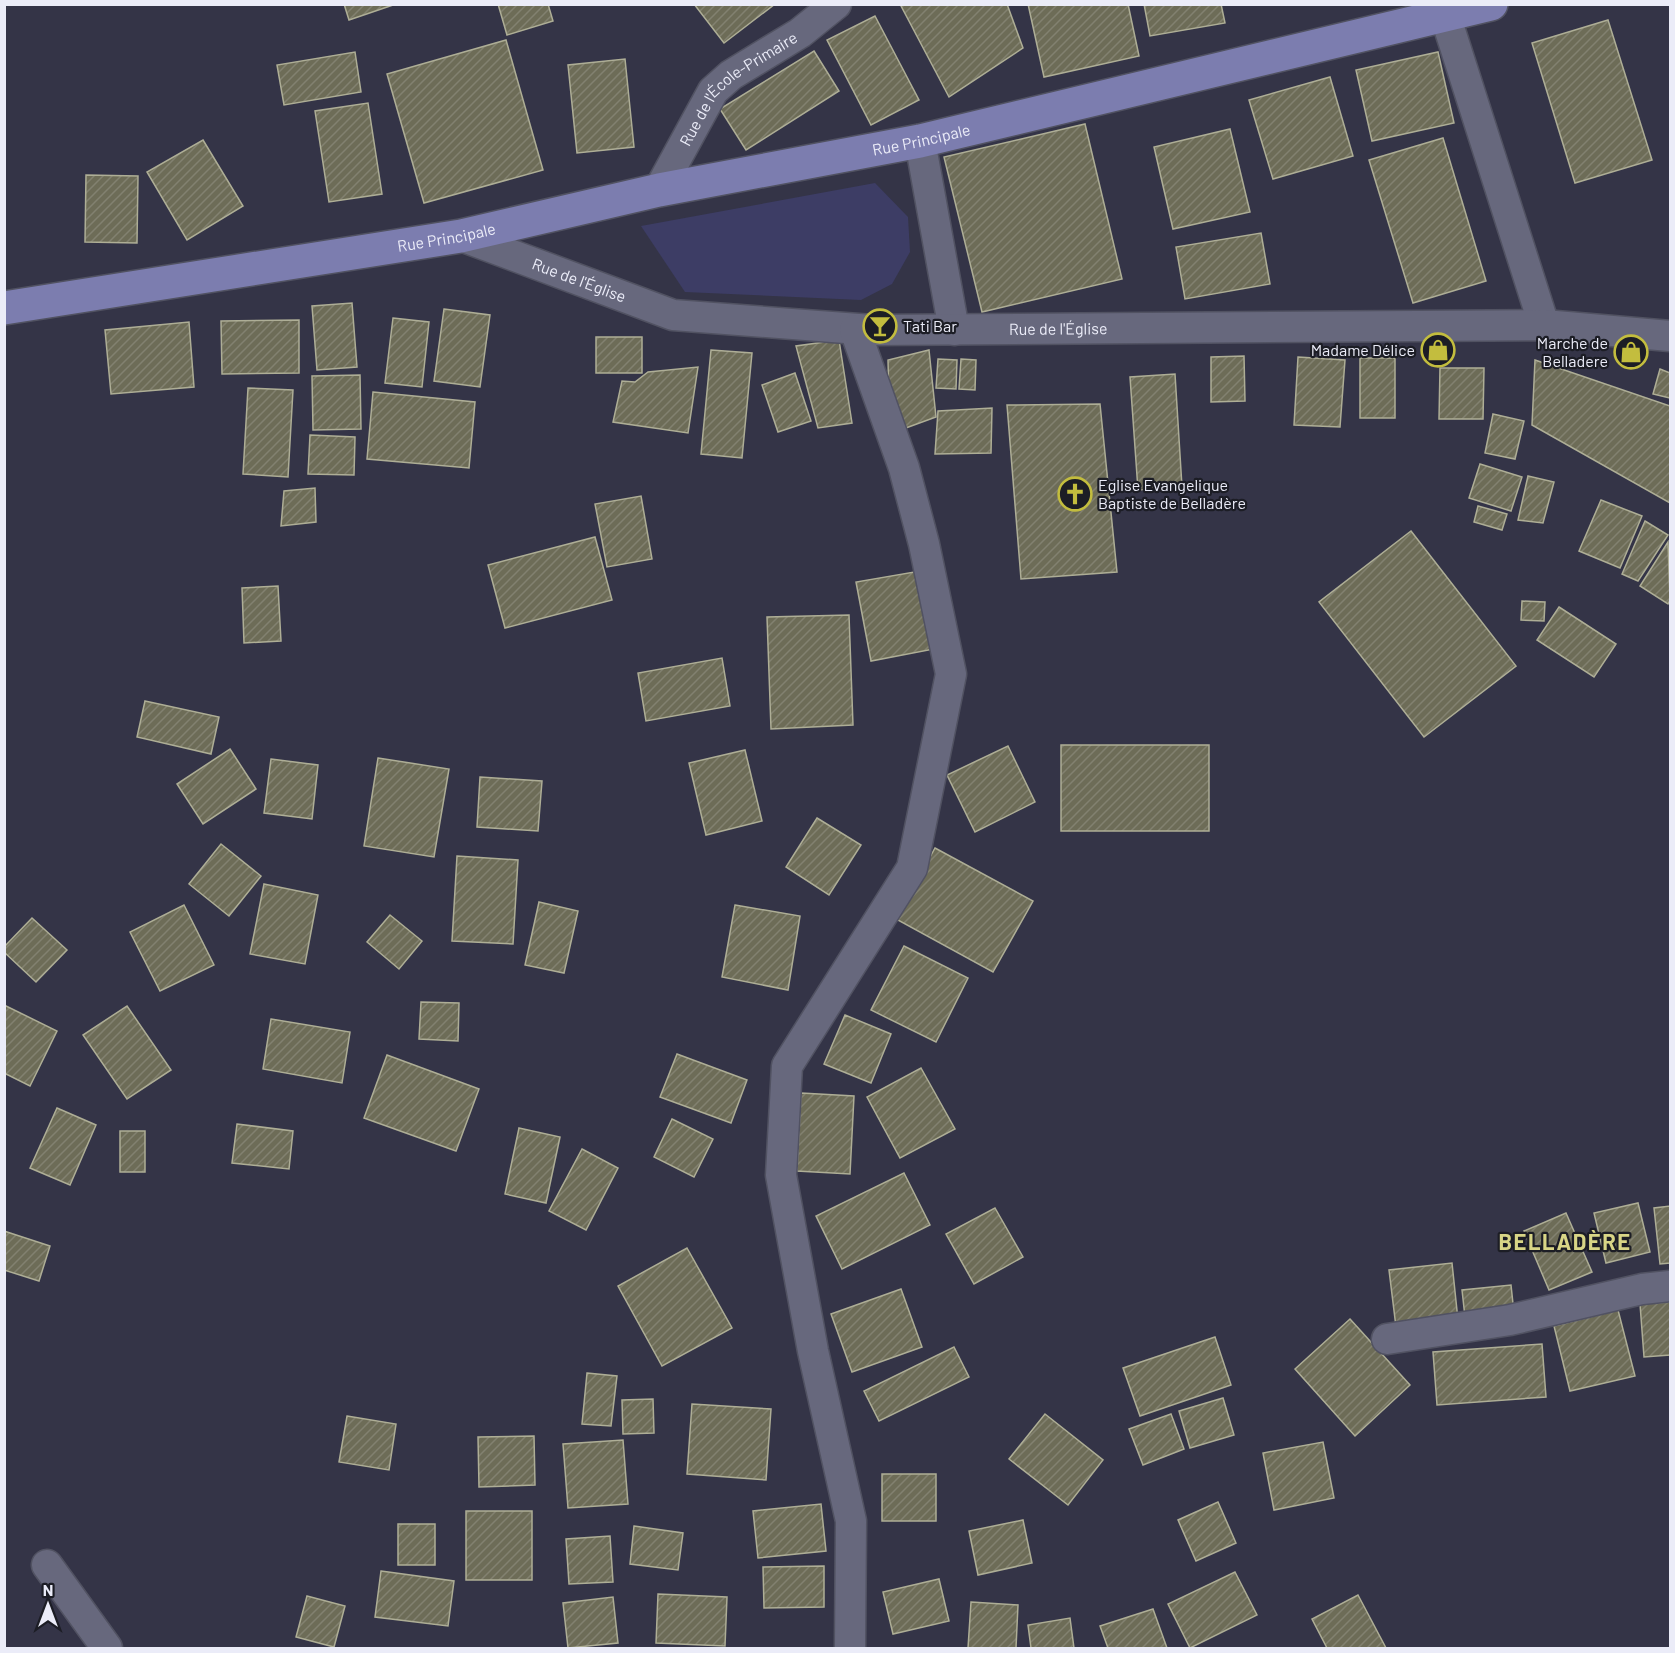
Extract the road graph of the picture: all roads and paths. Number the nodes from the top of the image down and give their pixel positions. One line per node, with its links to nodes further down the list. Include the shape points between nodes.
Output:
1 (837, 4): 5 (street, Rue de l'École-Primaire, via 713,91)
2 (1491, 4): 3 (main road, Rue Principale)
3 (1445, 15): 4 (main road, Rue Principale); 8 (street)
4 (920, 141): 5 (main road, Rue Principale); 10 (street)
5 (659, 190): 6 (main road, Rue Principale)
6 (461, 236): 7 (main road, Rue Principale); 9 (street, Rue de l'Église, via 673,315)
7 (4, 308)
8 (1544, 325): 10 (street, Rue de l'Église); 11 (street, Rue de l'Église)
9 (855, 330): 10 (street, Rue de l'Église); 16 (street, via 904,468 951,674 912,868 787,1066 781,1175 813,1351 851,1521)
10 (954, 330)
11 (1671, 336)
12 (1671, 1286): 13 (street, via 1642,1289 1510,1320)
13 (1387, 1339)
14 (47, 1565): 15 (street)
15 (107, 1648)
16 (850, 1648)

